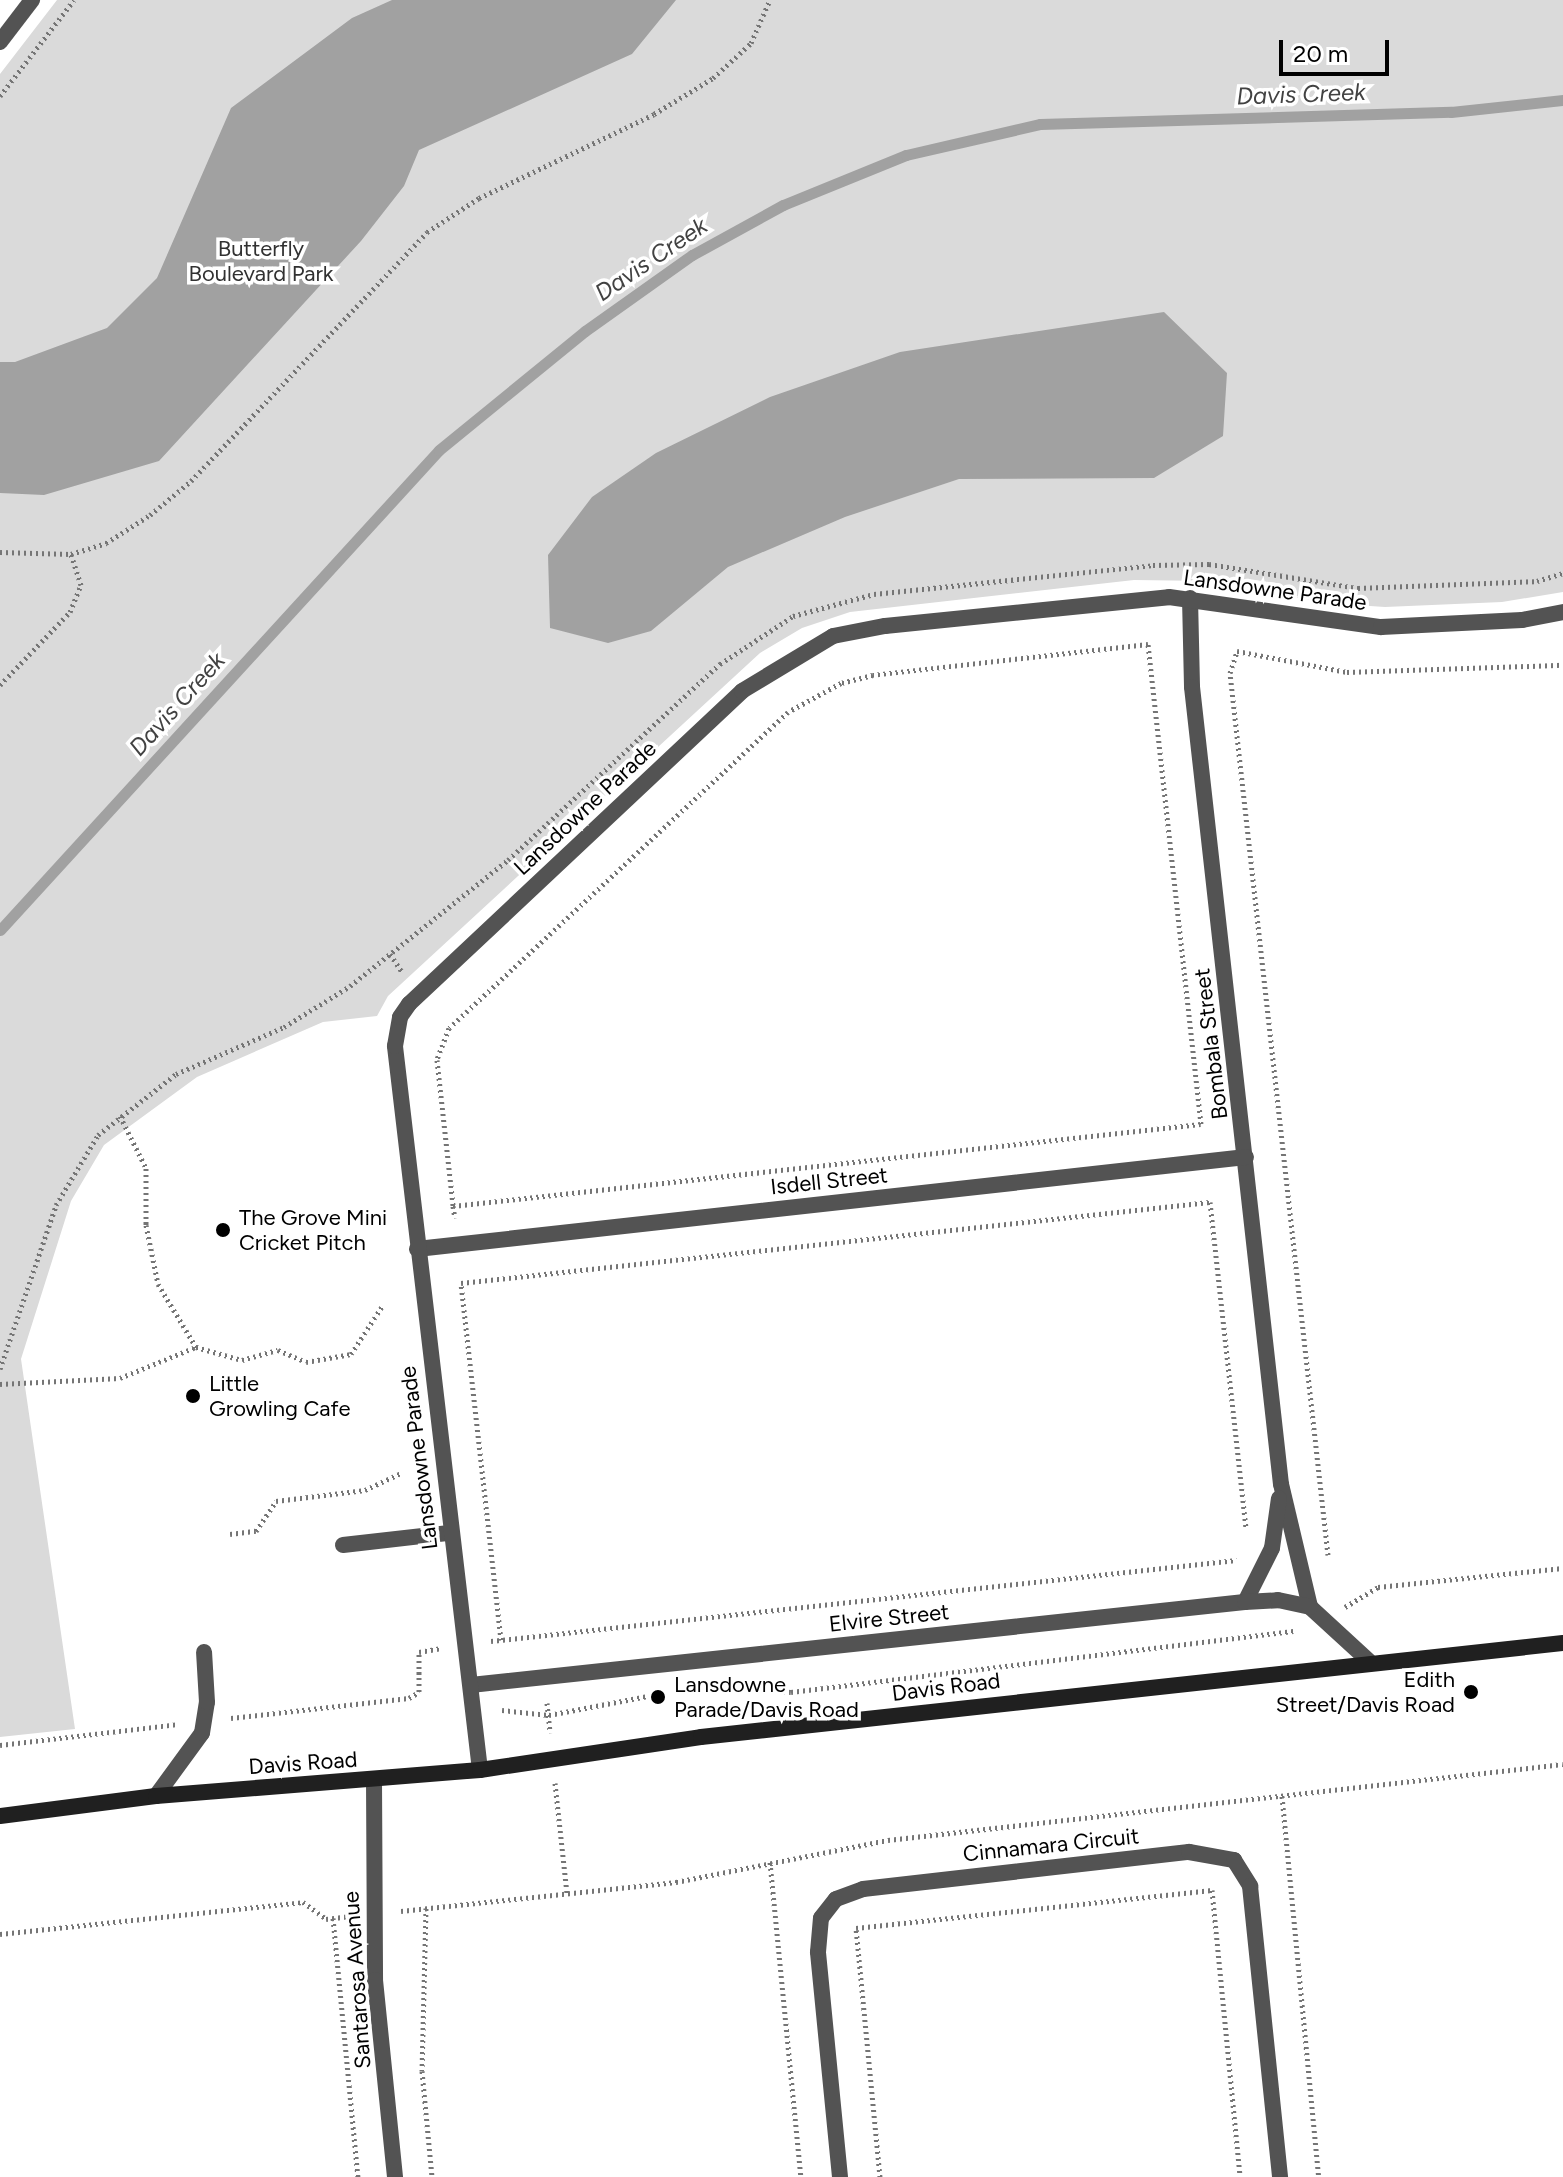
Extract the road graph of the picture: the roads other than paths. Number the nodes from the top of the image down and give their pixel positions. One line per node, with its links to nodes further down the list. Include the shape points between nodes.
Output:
1 (32, 0): 2 (street)
2 (0, 42)
3 (1190, 598): 4 (street, Lansdowne Parade, via 1381,627 1522,620); 5 (street, Bombala Street, via 1192,687); 6 (street, Lansdowne Parade, via 1126,599 849,632 791,657 742,691 400,1017 395,1046)
4 (1563, 612)
5 (1246, 1157): 6 (street, Isdell Street); 7 (street, Bombala Street)
6 (417, 1249): 8 (street, Lansdowne Parade)
7 (1281, 1484): 10 (street, Bombala Street, via 1272,1548); 11 (street, Bombala Street)
8 (449, 1533): 9 (street); 15 (street, Lansdowne Parade)
9 (343, 1545)
10 (1245, 1602): 11 (street, Elvire Street, via 1278,1600); 15 (street, Elvire Street)
11 (1310, 1607): 14 (street)
12 (1563, 1643): 14 (street, Davis Road)
13 (204, 1652): 18 (street, via 202,1733)
14 (1369, 1661): 16 (street, Davis Road, via 701,1737)
15 (471, 1685): 16 (street, Lansdowne Parade)
16 (480, 1770): 17 (street, Davis Road)
17 (374, 1780): 18 (street, Davis Road); 20 (street, Santarosa Avenue, via 372,1914)
18 (156, 1796): 19 (street, Davis Road)
19 (0, 1816)
20 (395, 2177)
21 (840, 2177): 22 (street, Cinnamara Circuit, via 818,1952 821,1918 836,1899 863,1889 1189,1852 1234,1860 1250,1886)
22 (1280, 2177)

